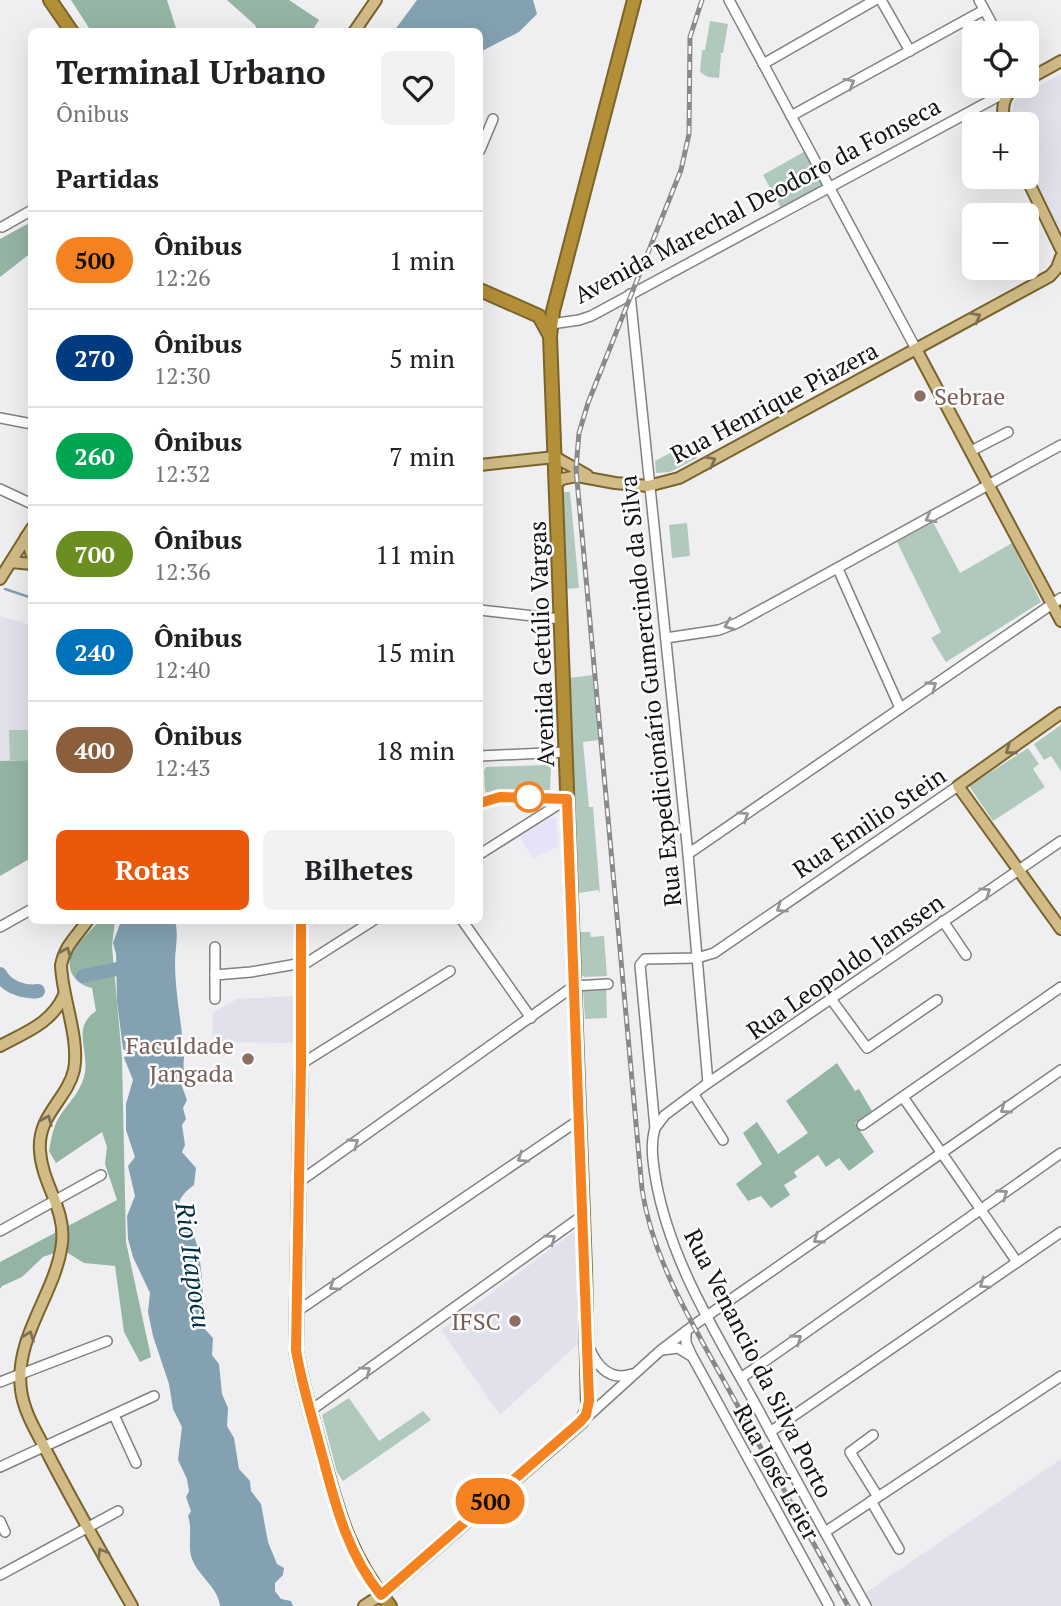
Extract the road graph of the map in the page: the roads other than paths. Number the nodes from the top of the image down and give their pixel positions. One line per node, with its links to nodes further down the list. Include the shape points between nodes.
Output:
1 (50, 0): 10 (highway)
2 (376, 0): 11 (main road)
3 (634, 0): 30 (highway)
4 (729, 0): 14 (street)
5 (876, 0): 14 (street)
6 (881, 0): 12 (street)
7 (979, 0): 8 (street)
8 (984, 10): 9 (street); 12 (street)
9 (990, 21)
10 (69, 28)
11 (357, 28)
12 (909, 51): 17 (street, one-way to 12)
13 (1061, 61): 15 (main road)
14 (764, 64): 17 (street)
15 (1039, 73)
16 (994, 98): 20 (street, Avenida Marechal Deodoro da Fonseca)
17 (791, 116): 20 (street)
18 (493, 119): 19 (street)
19 (483, 143)
20 (829, 188): 28 (street, Avenida Marechal Deodoro da Fonseca); 31 (street)
21 (1032, 189): 24 (main road)
22 (28, 212): 23 (street)
23 (2, 227)
24 (1061, 246)
25 (1061, 257): 26 (main road)
26 (1055, 275): 31 (main road, Rua Henrique Piazera, one-way to 26)
27 (483, 291): 29 (highway)
28 (632, 293): 30 (street, Avenida Marechal Deodoro da Fonseca, via 591,316); 41 (street, Rua Expedicionário Gumercindo da Silva)
29 (539, 316): 30 (highway); 30 (highway)
30 (551, 324): 37 (highway, Avenida Getúlio Vargas)
31 (916, 349): 36 (main road); 41 (main road, Rua Henrique Piazera, one-way to 31, via 679,478)
32 (0, 418): 33 (street)
33 (28, 423)
34 (1008, 432): 36 (street)
35 (1061, 445): 42 (street)
36 (971, 452): 42 (main road)
37 (555, 457): 38 (main road); 39 (main road); 40 (highway, Avenida Getúlio Vargas)
38 (483, 465)
39 (593, 479): 40 (main road, via 568,477); 41 (main road)
40 (556, 484): 52 (highway, Avenida Getúlio Vargas)
41 (648, 485): 54 (street, Rua Expedicionário Gumercindo da Silva)
42 (990, 485): 48 (street, one-way to 48); 50 (main road)
43 (0, 489): 44 (street)
44 (28, 502)
45 (28, 534): 46 (main road)
46 (11, 562): 47 (main road); 49 (main road)
47 (28, 564)
48 (838, 569): 54 (street, one-way to 54, via 737,623); 55 (street)
49 (0, 579)
50 (1056, 601): 53 (main road); 55 (street, one-way to 50)
51 (483, 610): 52 (street)
52 (560, 619): 57 (highway, Avenida Getúlio Vargas)
53 (1061, 621)
54 (666, 638): 63 (street, Rua Expedicionário Gumercindo da Silva)
55 (900, 708): 63 (street, one-way to 55)
56 (1061, 713): 59 (main road, Rua Emilio Stein, one-way to 59)
57 (566, 752): 58 (street); 60 (highway, Avenida Getúlio Vargas)
58 (483, 756)
59 (958, 786): 64 (main road); 75 (street, Rua Emilio Stein, one-way to 75, via 714,953)
60 (567, 799): 62 (street); 80 (highway, Avenida Getúlio Vargas)
61 (1061, 841): 64 (street, Rua Leopoldo Janssen)
62 (483, 852)
63 (688, 854): 75 (street, Rua Expedicionário Gumercindo da Silva)
64 (1018, 870): 66 (street, Rua Leopoldo Janssen, one-way to 64); 72 (main road)
65 (28, 911): 71 (street)
66 (943, 922): 74 (street); 84 (street, Rua Leopoldo Janssen)
67 (85, 924): 82 (main road, one-way to 67, via 63,954)
68 (301, 924): 76 (highway)
69 (368, 924): 76 (street)
70 (465, 924): 86 (street)
71 (0, 927)
72 (1061, 929)
73 (215, 947): 78 (street)
74 (966, 955)
75 (697, 958): 92 (street, Rua Expedicionário Gumercindo da Silva); 97 (street, Rua Venancio da Silva Porto, via 653,958 640,965)
76 (301, 963): 78 (street); 90 (highway)
77 (450, 971): 90 (street)
78 (215, 975): 83 (street)
79 (608, 984): 80 (street)
80 (574, 986): 86 (street); 95 (highway, Avenida Getúlio Vargas)
81 (1061, 987): 94 (street)
82 (64, 995): 87 (main road); 88 (main road)
83 (215, 999)
84 (831, 999): 85 (street, via 867,1048); 92 (street, Rua Leopoldo Janssen)
85 (937, 1000)
86 (531, 1018): 102 (street, one-way to 86)
87 (45, 1022): 88 (main road, via 59,1023); 89 (main road)
88 (72, 1037): 103 (main road, one-way to 88, via 41,1162 40,1138 47,1116 72,1076)
89 (0, 1046)
90 (301, 1064): 102 (highway)
91 (1061, 1070): 99 (street, one-way to 99)
92 (708, 1083): 93 (street, Rua Leopoldo Janssen)
93 (694, 1094): 97 (street, Rua Leopoldo Janssen); 98 (street)
94 (903, 1097): 96 (street); 99 (street)
95 (579, 1120): 105 (highway, Avenida Getúlio Vargas); 110 (street, one-way to 110)
96 (862, 1125)
97 (654, 1128): 109 (street, Rua Venancio da Silva Porto, via 653,1161 664,1219)
98 (723, 1140)
99 (942, 1153): 104 (street); 111 (street, one-way to 111)
100 (1061, 1153): 104 (street, one-way to 100)
101 (101, 1175): 103 (street)
102 (299, 1182): 110 (highway)
103 (56, 1201): 106 (street); 120 (main road, one-way to 103, via 26,1340 60,1259 62,1232)
104 (981, 1210): 108 (street); 123 (street, one-way to 104)
105 (582, 1216): 116 (highway, Avenida Getúlio Vargas); 127 (street, one-way to 105)
106 (0, 1231)
107 (1061, 1232): 108 (street)
108 (1017, 1262): 130 (street, one-way to 130)
109 (699, 1302): 111 (street, Rua Venancio da Silva Porto); 112 (street)
110 (296, 1312): 127 (highway, via 296,1350)
111 (707, 1316): 112 (street); 113 (street, Rua Venancio da Silva Porto)
112 (695, 1324): 113 (street); 114 (street)
113 (713, 1327): 123 (street, Rua Venancio da Silva Porto)
114 (686, 1331): 117 (street); 118 (street, Rua José Leier)
115 (107, 1341): 120 (street)
116 (587, 1341): 121 (street, Avenida Getúlio Vargas, via 597,1364); 129 (highway, Avenida Getúlio Vargas, via 589,1401)
117 (661, 1350): 118 (street, via 678,1348); 119 (street)
118 (692, 1356): 147 (street, Rua José Leier)
119 (637, 1371): 121 (street); 125 (street)
120 (20, 1374): 124 (street); 132 (main road, via 25,1404)
121 (612, 1375): 125 (street)
122 (1061, 1376): 135 (street)
123 (741, 1378): 130 (street, Rua Venancio da Silva Porto)
124 (0, 1382)
125 (616, 1391): 129 (street)
126 (154, 1396): 128 (street)
127 (310, 1411): 143 (highway, via 346,1535)
128 (114, 1415): 132 (street); 133 (street)
129 (580, 1422): 143 (highway)
130 (770, 1432): 140 (street, Rua Venancio da Silva Porto)
131 (873, 1435): 135 (street, via 850,1452)
132 (44, 1447): 134 (street); 138 (main road)
133 (136, 1463)
134 (0, 1467)
135 (874, 1499): 140 (street); 141 (street)
136 (118, 1511): 138 (street)
137 (0, 1521): 139 (street)
138 (88, 1527): 142 (street); 144 (main road, one-way to 138)
139 (5, 1532)
140 (825, 1532): 148 (street, Rua Venancio da Silva Porto)
141 (899, 1549)
142 (0, 1575)
143 (381, 1595): 145 (main road); 146 (highway)
144 (132, 1606)
145 (363, 1606)
146 (390, 1606)
147 (829, 1606)
148 (866, 1606)

